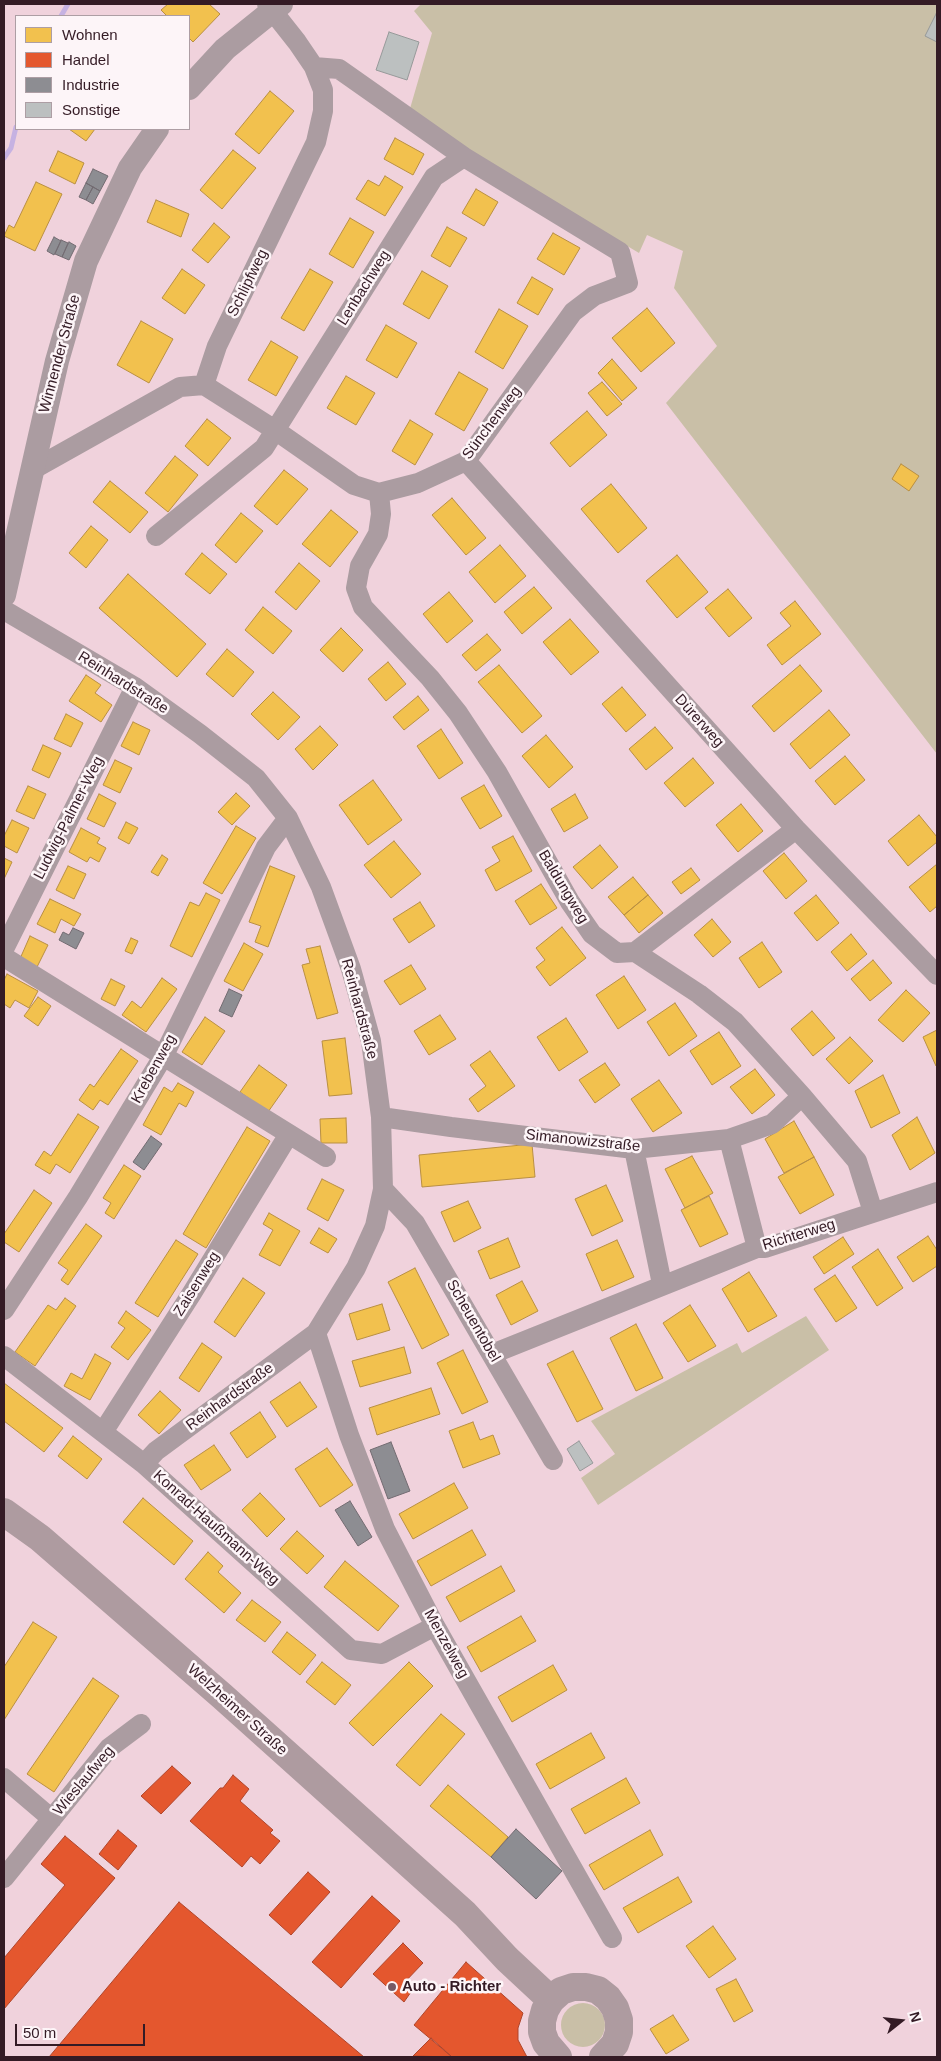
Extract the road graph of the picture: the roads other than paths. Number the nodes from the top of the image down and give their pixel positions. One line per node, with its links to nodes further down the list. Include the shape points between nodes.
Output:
1 (273, 6): 2 (street, Schlipfweg); 3 (street, via 225,49)
2 (314, 67): 5 (street, via 339,69); 6 (street, Schlipfweg, via 323,90 323,111 316,142 217,346)
3 (190, 87)
4 (156, 130): 9 (street, Winnender Straße, via 130,168 86,261 57,361)
5 (464, 157): 7 (street, Lenbachweg, via 434,177); 8 (street, Sünchenweg, via 620,252 628,283 594,296 573,312)
6 (204, 385): 7 (street); 9 (street, via 180,388)
7 (275, 430): 10 (street, via 354,485); 11 (street, via 264,448)
8 (466, 461): 10 (street, Sünchenweg, via 418,483); 16 (street, Dürerweg)
9 (32, 470): 12 (street, Winnender Straße)
10 (379, 493): 18 (street, Baldungweg, via 381,514 378,534 360,566 356,588 363,607 430,678 458,713 497,772 570,902 592,934 617,953)
11 (156, 536)
12 (4, 595)
13 (4, 610): 14 (street, Reinhardstraße)
14 (135, 687): 15 (street, Reinhardstraße, via 256,778); 17 (street, Ludwig-Palmer-Weg)
15 (288, 818): 21 (street, Krebenweg, via 266,847); 23 (street, Reinhardstraße, via 321,886 351,969 370,1041)
16 (796, 829): 18 (street); 20 (street, Dürerweg)
17 (4, 949)
18 (635, 952): 22 (street, Baldungweg, via 699,994 734,1022)
19 (4, 957): 21 (street)
20 (937, 975)
21 (164, 1056): 24 (street); 33 (street, Krebenweg)
22 (802, 1096): 25 (street, Simanowizstraße, via 772,1124); 30 (street, Baldungweg, via 857,1161)
23 (381, 1117): 26 (street, Simanowizstraße); 28 (street, Reinhardstraße)
24 (290, 1134): 27 (street); 37 (street, Zaisenweg)
25 (729, 1139): 26 (street, Simanowizstraße); 31 (street)
26 (634, 1149): 32 (street)
27 (326, 1157)
28 (383, 1189): 34 (street, Reinhardstraße, via 375,1226 356,1268); 35 (street, Scheuentobel, via 415,1223)
29 (937, 1192): 30 (street, Richterweg)
30 (873, 1212): 31 (street, Richterweg)
31 (757, 1248): 32 (street, Richterweg)
32 (662, 1284): 35 (street, Richterweg)
33 (4, 1310)
34 (316, 1333): 39 (street, Reinhardstraße, via 156,1451); 41 (street, Menzelweg, via 349,1435 385,1529)
35 (492, 1354): 38 (street, Scheuentobel)
36 (4, 1356): 37 (street, Konrad-Haußmann-Weg)
37 (103, 1432): 39 (street, Konrad-Haußmann-Weg)
38 (553, 1460)
39 (144, 1464): 41 (street, Konrad-Haußmann-Weg, via 351,1650 382,1654)
40 (4, 1512): 47 (main road, Welzheimer Straße, via 40,1538 222,1696 465,1914 507,1959)
41 (435, 1626): 46 (street, Menzelweg)
42 (141, 1724): 44 (street, Wieslaufweg, via 109,1748)
43 (4, 1778): 44 (street, Wieslaufweg)
44 (52, 1819): 45 (street, Wieslaufweg)
45 (4, 1878)
46 (612, 1938)
47 (556, 1996): 48 (main road, via 573,1987 586,1987 598,1990 608,1998 619,2020); 49 (main road, via 545,2010 542,2021 542,2032)
48 (614, 2053)
49 (554, 2056)

